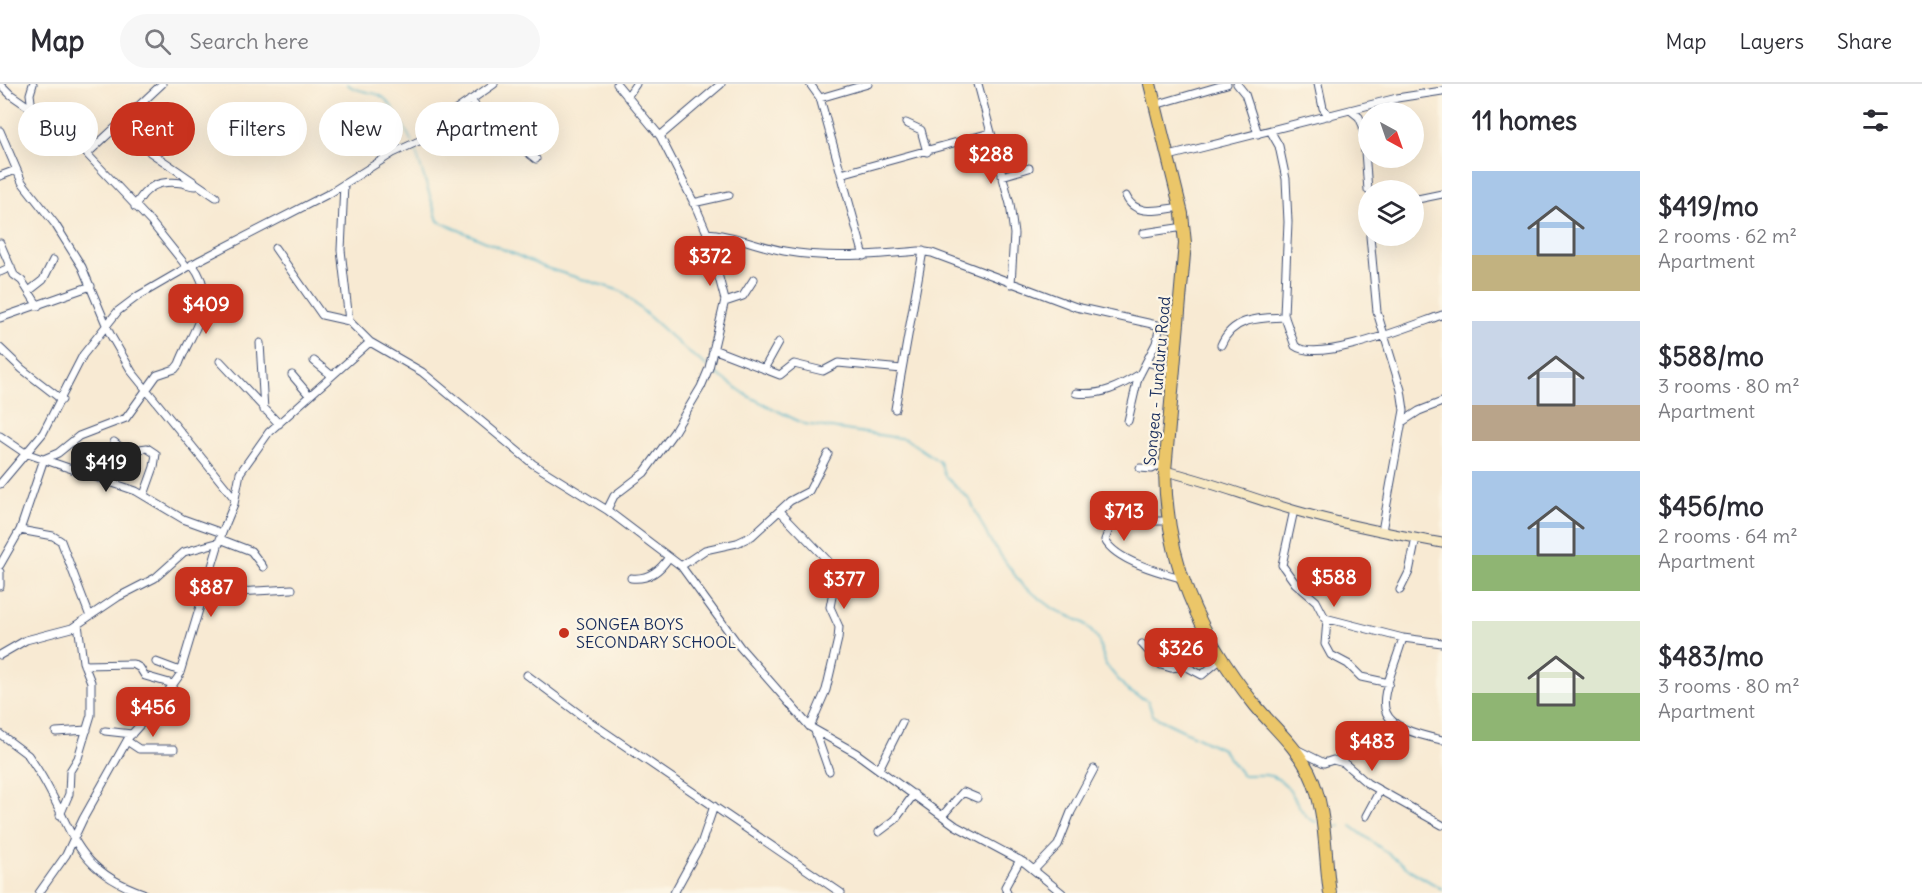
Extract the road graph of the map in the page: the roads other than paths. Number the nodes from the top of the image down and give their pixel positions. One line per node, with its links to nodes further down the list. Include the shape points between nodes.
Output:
1 (0, 84): 19 (street)
2 (33, 84): 20 (street)
3 (162, 84): 21 (street)
4 (494, 84): 18 (street)
5 (617, 84): 16 (street)
6 (636, 84): 16 (street)
7 (721, 84): 31 (street)
8 (810, 84): 17 (street)
9 (867, 84): 17 (street)
10 (978, 84): 29 (street)
11 (1150, 84): 22 (highway, Songea - Tunduru Road)
12 (1227, 84): 22 (street)
13 (1237, 84): 30 (street, via 1247,100)
14 (1318, 84): 24 (street, via 1323,108)
15 (1442, 92): 23 (street)
16 (627, 97): 31 (street)
17 (820, 98): 40 (street)
18 (470, 100): 37 (street); 44 (street, via 419,141)
19 (23, 102)
20 (31, 102)
21 (142, 102)
22 (1155, 105): 36 (highway, Songea - Tunduru Road)
23 (1350, 110): 24 (street); 43 (street, via 1363,126)
24 (1329, 116): 28 (street)
25 (906, 123): 33 (street, via 921,130)
26 (0, 132): 39 (street)
27 (110, 132): 32 (street)
28 (1271, 132): 30 (street); 73 (street, via 1279,146 1286,181)
29 (990, 133): 33 (street); 42 (street)
30 (1258, 134): 36 (street)
31 (660, 136): 51 (street)
32 (98, 143)
33 (927, 152): 40 (street)
34 (89, 156): 52 (street)
35 (156, 156): 45 (street)
36 (1169, 156): 53 (highway, Songea - Tunduru Road)
37 (536, 159)
38 (1029, 168): 42 (street)
39 (16, 170): 41 (street); 68 (street, via 68,242)
40 (841, 174): 61 (street)
41 (0, 176)
42 (1002, 176): 67 (street, via 1013,226)
43 (1367, 180)
44 (344, 184): 63 (street); 75 (street, via 341,250)
45 (198, 185): 49 (street); 52 (street, via 150,186)
46 (1442, 194): 50 (street)
47 (729, 195): 51 (street)
48 (1126, 196): 53 (street, via 1132,206 1141,210)
49 (216, 197)
50 (1424, 198)
51 (693, 203): 56 (street)
52 (135, 207): 63 (street)
53 (1181, 207): 54 (highway, Songea - Tunduru Road)
54 (1184, 227): 55 (street); 78 (highway, Songea - Tunduru Road)
55 (1144, 232)
56 (707, 233): 61 (street, via 783,251); 70 (street)
57 (0, 243): 64 (street)
58 (1371, 246): 79 (street, via 1377,312)
59 (275, 248): 75 (street, via 322,315)
60 (923, 252): 61 (street); 67 (street); 90 (street)
61 (864, 256)
62 (52, 260): 69 (street, via 43,280)
63 (190, 266): 76 (street, via 138,296); 95 (street, via 199,276 205,308 179,364 159,373)
64 (11, 267): 65 (street); 69 (street)
65 (0, 272)
66 (754, 279): 70 (street, via 743,296)
67 (1011, 284): 77 (street, via 1076,307)
68 (91, 286): 71 (street); 76 (street)
69 (29, 291): 71 (street)
70 (725, 302): 85 (street)
71 (38, 306): 74 (street)
72 (1442, 315): 79 (street)
73 (1285, 317): 79 (street, via 1295,346 1310,353); 83 (street, via 1247,320 1232,328)
74 (0, 318)
75 (349, 321): 80 (street)
76 (106, 325): 95 (street); 98 (street, via 83,355)
77 (1160, 326): 78 (street); 88 (street)
78 (1179, 330): 91 (highway, Songea - Tunduru Road)
79 (1384, 336): 100 (street)
80 (370, 342): 94 (street); 117 (street, via 422,372 533,464)
81 (779, 342): 89 (street)
82 (260, 343): 102 (street)
83 (1221, 345)
84 (0, 348): 98 (street)
85 (713, 349): 89 (street); 117 (street, via 701,387 674,432 644,473 614,496)
86 (220, 361): 102 (street)
87 (314, 361): 94 (street)
88 (1147, 362): 91 (street); 92 (street)
89 (764, 369): 90 (street, via 780,375 794,364 823,371 838,363)
90 (902, 369): 101 (street)
91 (1175, 371): 112 (highway, Songea - Tunduru Road)
92 (1140, 374): 96 (street, via 1099,394); 104 (street)
93 (292, 375): 97 (street)
94 (331, 375): 97 (street)
95 (146, 391): 111 (street, via 120,423 78,436); 116 (street)
96 (1076, 393)
97 (309, 395): 106 (street)
98 (62, 400): 109 (street, via 43,433)
99 (1442, 402): 103 (street)
100 (1404, 404): 103 (street); 105 (street)
101 (895, 408)
102 (264, 410): 106 (street)
103 (1419, 411): 105 (street)
104 (1128, 421)
105 (1402, 422): 122 (street)
106 (279, 424): 116 (street, via 260,442 240,473)
107 (0, 436): 109 (street)
108 (114, 442): 115 (street, via 125,451 147,448 156,454)
109 (25, 453): 111 (street); 114 (street)
110 (828, 454): 119 (street, via 809,490)
111 (44, 459): 115 (street); 121 (street)
112 (1166, 466): 113 (street); 118 (street); 120 (highway, Songea - Tunduru Road)
113 (1140, 468)
114 (0, 484)
115 (144, 495): 123 (street)
116 (235, 499): 123 (street)
117 (607, 510): 126 (street)
118 (1294, 510): 122 (street); 138 (street, via 1282,565 1316,601)
119 (780, 511): 128 (street, via 753,536 705,550); 155 (street, via 830,562 836,576 830,607 838,639)
120 (1169, 521): 132 (highway, Songea - Tunduru Road); 132 (street, via 1150,521 1108,510 1103,515 1109,529 1105,540 1126,558)
121 (20, 530): 127 (street); 137 (street, via 62,541)
122 (1382, 531): 124 (street)
123 (221, 538): 129 (street, via 251,551); 133 (street); 137 (street, via 184,552 149,582)
124 (1416, 538): 125 (street); 136 (street, via 1413,560)
125 (1442, 543)
126 (669, 557): 128 (street); 131 (street, via 661,570 642,579)
127 (0, 565)
128 (681, 566): 155 (street, via 746,656)
129 (263, 567)
130 (0, 572): 134 (street)
131 (631, 578)
132 (1184, 579): 146 (highway, Songea - Tunduru Road, via 1201,628)
133 (209, 581): 135 (street, via 238,592); 149 (street)
134 (0, 586)
135 (292, 589)
136 (1401, 590)
137 (89, 614): 139 (street)
138 (1327, 620): 141 (street); 151 (street, via 1325,644 1331,655 1361,677)
139 (78, 624): 145 (street, via 26,640); 148 (street)
140 (1442, 635): 142 (street)
141 (1403, 638): 142 (street); 151 (street)
142 (1433, 642): 143 (street)
143 (1442, 643)
144 (1142, 644): 146 (street, via 1161,664 1171,668 1185,666 1202,675)
145 (0, 655)
146 (1221, 659): 164 (highway, Songea - Tunduru Road, via 1254,704)
147 (156, 662): 149 (street)
148 (84, 665): 152 (street, via 133,664 145,676); 154 (street, via 92,690)
149 (180, 671): 152 (street)
150 (527, 675): 172 (street)
151 (1389, 683): 160 (street, via 1383,704 1390,722 1412,733)
152 (173, 684): 159 (street)
153 (902, 723): 166 (street)
154 (87, 729): 157 (street); 173 (street, via 70,771 69,794)
155 (812, 729): 162 (street); 165 (street)
156 (105, 731): 159 (street)
157 (56, 732)
158 (0, 734): 173 (street, via 28,755)
159 (132, 734): 161 (street)
160 (1442, 740)
161 (127, 741): 163 (street, via 139,749); 178 (street)
162 (837, 742): 165 (street); 166 (street)
163 (174, 749)
164 (1295, 749): 169 (street, via 1324,763 1339,761); 187 (highway, Songea - Tunduru Road, via 1310,773 1320,811)
165 (824, 752): 168 (street)
166 (879, 769): 170 (street)
167 (1094, 769): 180 (street, via 1058,845)
168 (829, 771)
169 (1380, 790): 175 (street); 176 (street)
170 (914, 794): 174 (street); 177 (street, via 895,820)
171 (977, 798): 174 (street, via 963,792)
172 (714, 806): 183 (street, via 701,844); 184 (street)
173 (60, 814): 178 (street)
174 (943, 815): 179 (street)
175 (1366, 816)
176 (1442, 825)
177 (879, 832)
178 (73, 840): 181 (street); 182 (street, via 108,879)
179 (1020, 860): 180 (street); 185 (street, via 1005,886)
180 (1034, 870): 186 (street)
181 (39, 893)
182 (143, 893)
183 (674, 893)
184 (841, 893)
185 (1007, 893)
186 (1062, 893)
187 (1330, 893)

